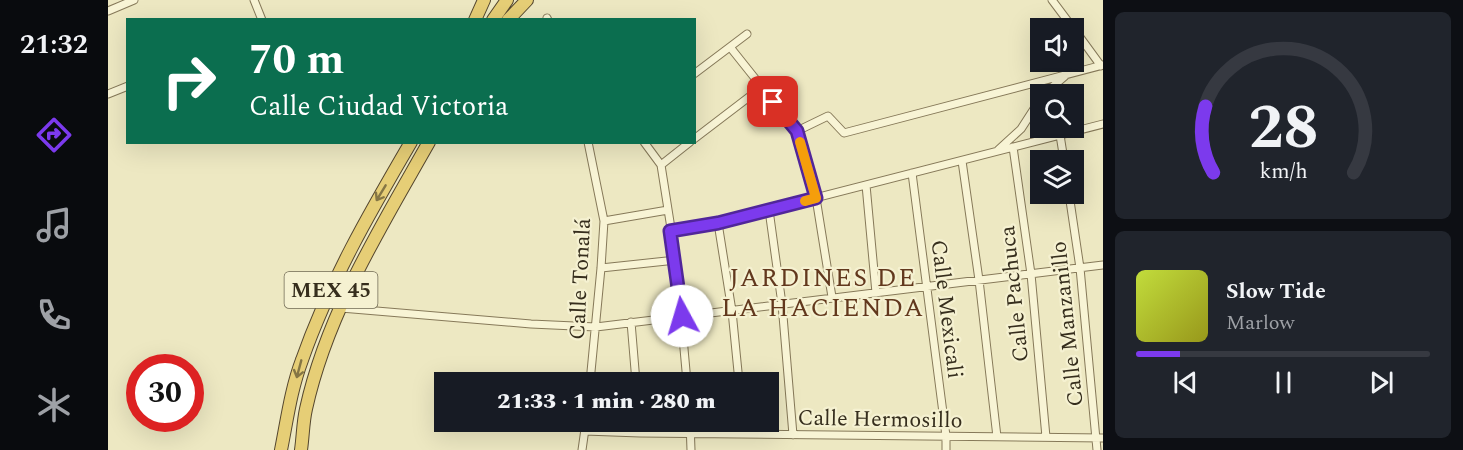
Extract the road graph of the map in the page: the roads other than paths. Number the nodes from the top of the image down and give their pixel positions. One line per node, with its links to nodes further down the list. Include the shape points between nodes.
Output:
1 (108, 0): 8 (street)
2 (134, 0): 8 (street)
3 (254, 0): 9 (street)
4 (484, 0): 10 (highway)
5 (507, 0): 11 (highway)
6 (527, 0): 12 (highway)
7 (1052, 0): 13 (street)
8 (110, 10)
9 (261, 18)
10 (476, 18)
11 (494, 18)
12 (510, 18)
13 (1066, 18)
14 (747, 34): 16 (street)
15 (1084, 42): 17 (street)
16 (730, 47): 18 (street); 22 (street)
17 (1102, 65): 19 (street)
18 (696, 72)
19 (1068, 74): 20 (street); 27 (street, via 844,133 828,116)
20 (1056, 84)
21 (126, 87): 23 (street)
22 (762, 87): 27 (street); 28 (street)
23 (108, 94)
24 (1030, 115): 36 (street, via 1021,129)
25 (1103, 124): 26 (street)
26 (1084, 129)
27 (797, 131): 41 (street)
28 (696, 137)
29 (1048, 138): 35 (street)
30 (410, 144): 57 (highway, MEX 45, one-way to 57, via 359,231)
31 (428, 144): 59 (highway, MEX 45)
32 (588, 144): 45 (street, Calle Tonalá)
33 (645, 144): 38 (street)
34 (687, 144): 38 (street)
35 (1013, 147): 36 (street); 52 (street, Calle Pachuca)
36 (994, 153): 37 (street)
37 (962, 160): 39 (street); 53 (street)
38 (661, 165): 43 (street)
39 (912, 173): 40 (street); 54 (street, Calle Mexicali)
40 (866, 185): 41 (street); 55 (street)
41 (816, 198): 44 (street); 56 (street)
42 (1070, 204): 51 (street, Calle Manzanillo)
43 (668, 210): 45 (street); 47 (street)
44 (769, 210): 46 (street); 58 (street)
45 (603, 221): 50 (street, Calle Tonalá)
46 (718, 223): 47 (street); 60 (street)
47 (670, 231): 48 (street)
48 (676, 260): 50 (street); 61 (street)
49 (1103, 265): 51 (street)
50 (601, 268): 63 (street, Calle Tonalá)
51 (1080, 268): 52 (street); 77 (street, Calle Manzanillo)
52 (1030, 274): 53 (street); 76 (street, Calle Pachuca)
53 (979, 280): 54 (street); 75 (street)
54 (928, 287): 55 (street); 74 (street, Calle Mexicali)
55 (876, 292): 56 (street)
56 (832, 297): 58 (street)
57 (326, 302): 59 (street); 78 (highway, MEX 45, one-way to 78, via 301,361)
58 (782, 304): 60 (street); 73 (street)
59 (341, 308): 63 (street); 79 (highway, MEX 45, via 317,367)
60 (732, 311): 61 (street); 67 (street)
61 (682, 316): 62 (street); 66 (street)
62 (631, 322): 63 (street); 65 (street)
63 (596, 327): 64 (street, Calle Tonalá)
64 (591, 372)
65 (635, 372)
66 (686, 372)
67 (738, 372)
68 (585, 432): 80 (street)
69 (603, 432): 70 (street, Calle Hermosillo)
70 (640, 434): 71 (street, Calle Hermosillo)
71 (691, 434): 72 (street, Calle Hermosillo); 81 (street)
72 (744, 434): 73 (street, Calle Hermosillo)
73 (792, 435): 74 (street, Calle Hermosillo)
74 (946, 436): 75 (street, Calle Hermosillo); 82 (street, Calle Mexicali)
75 (997, 437): 76 (street, Calle Hermosillo)
76 (1046, 437): 77 (street, Calle Hermosillo)
77 (1100, 438): 83 (street, Calle Manzanillo)
78 (281, 450)
79 (301, 450)
80 (582, 450)
81 (691, 450)
82 (946, 450)
83 (1097, 450)

